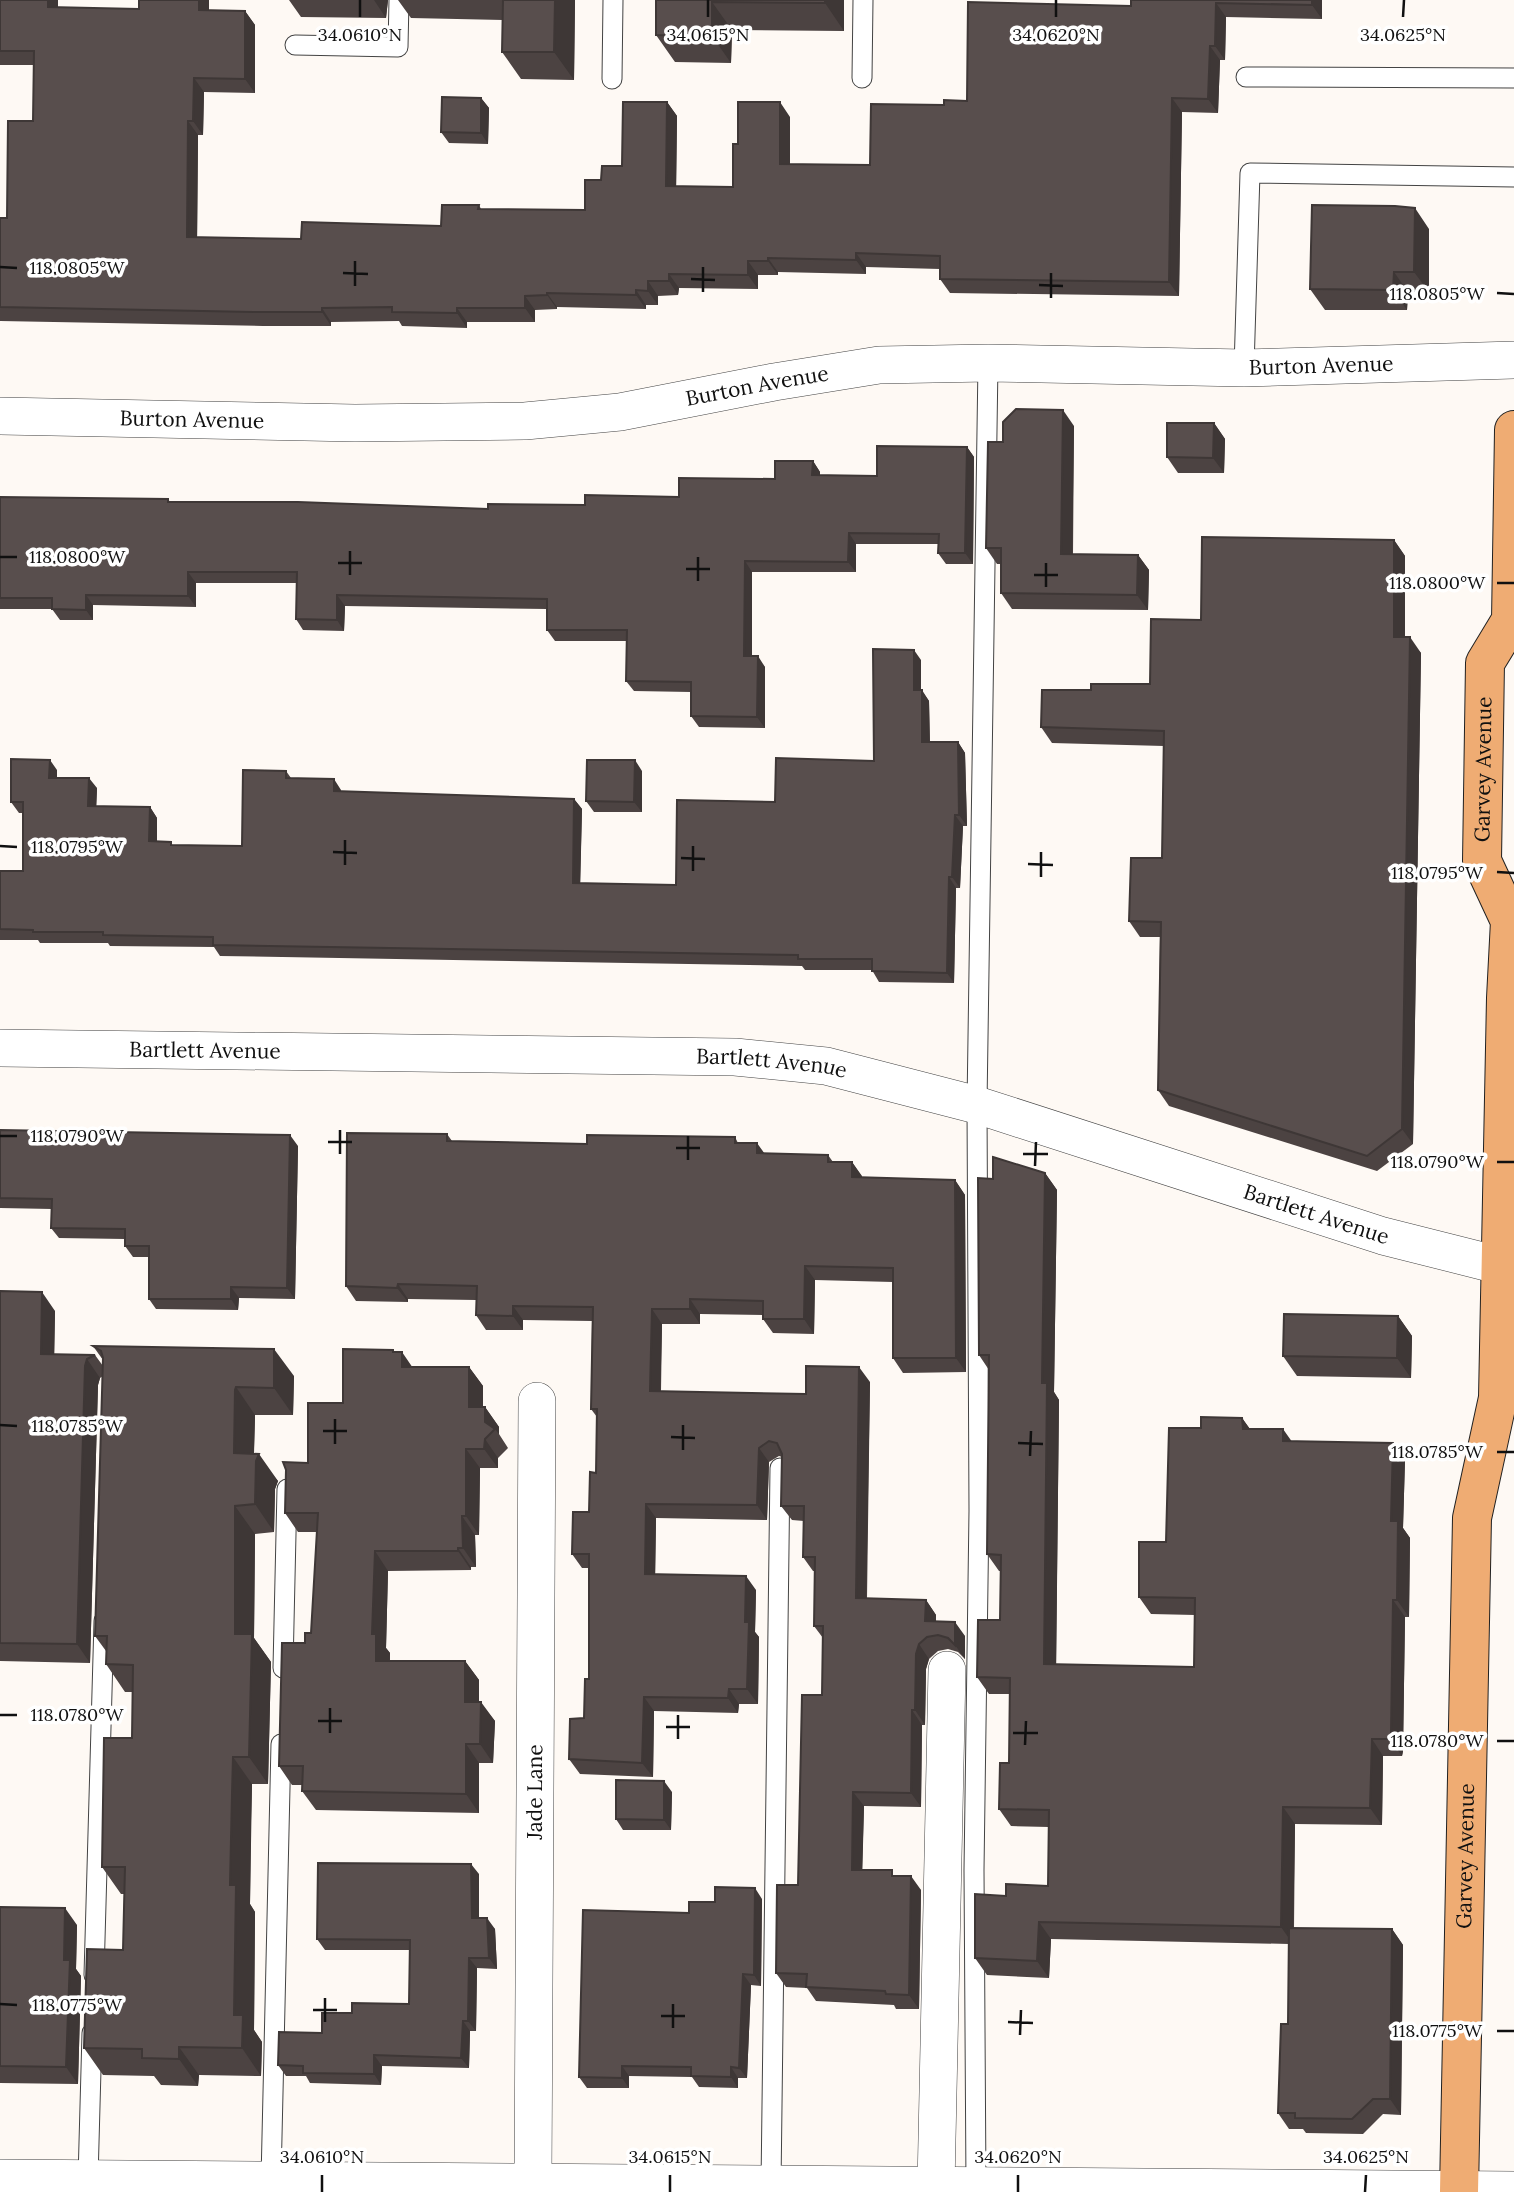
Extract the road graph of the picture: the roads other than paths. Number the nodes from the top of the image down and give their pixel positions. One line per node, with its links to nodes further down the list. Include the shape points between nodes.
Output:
1 (398, 0): 4 (lane, via 398,47)
2 (613, 0): 7 (lane)
3 (863, 0): 8 (lane)
4 (295, 45)
5 (1246, 77): 6 (lane)
6 (1514, 78)
7 (612, 79)
8 (862, 79)
9 (1514, 177): 12 (lane, via 1250,173)
10 (1514, 360): 12 (street, Burton Avenue)
11 (988, 363): 12 (street, Burton Avenue); 13 (street, Burton Avenue, via 879,365 620,412 525,421 355,423); 19 (lane)
12 (1244, 368)
13 (0, 416)
14 (1514, 429): 15 (main road, Garvey Avenue)
15 (1513, 621): 16 (main road, Garvey Avenue, via 1485,663 1482,861)
16 (1512, 919): 17 (main road, Garvey Avenue)
17 (1510, 998): 20 (main road, Garvey Avenue)
18 (0, 1048): 19 (street, Bartlett Avenue, via 735,1057 826,1066)
19 (977, 1105): 20 (street, Bartlett Avenue, via 1383,1236); 35 (lane)
20 (1508, 1266): 21 (main road, Garvey Avenue)
21 (1498, 1398): 23 (main road, Garvey Avenue); 42 (main road, Garvey Avenue, via 1472,1518)
22 (537, 1401): 32 (street, Jade Lane)
23 (1514, 1452)
24 (780, 1468): 37 (lane)
25 (287, 1489): 28 (lane)
26 (104, 1608): 30 (lane)
27 (947, 1670): 34 (street)
28 (282, 1683)
29 (281, 1724): 31 (lane)
30 (88, 2179): 31 (street); 33 (street)
31 (271, 2180): 36 (street)
32 (533, 2182): 36 (street); 38 (street)
33 (2, 2183)
34 (936, 2186): 35 (street); 37 (street)
35 (976, 2186): 39 (street)
36 (454, 2187)
37 (776, 2187): 38 (street)
38 (693, 2188)
39 (1040, 2189): 40 (street)
40 (1116, 2190): 42 (street)
41 (1514, 2190): 42 (street)
42 (1459, 2191)

